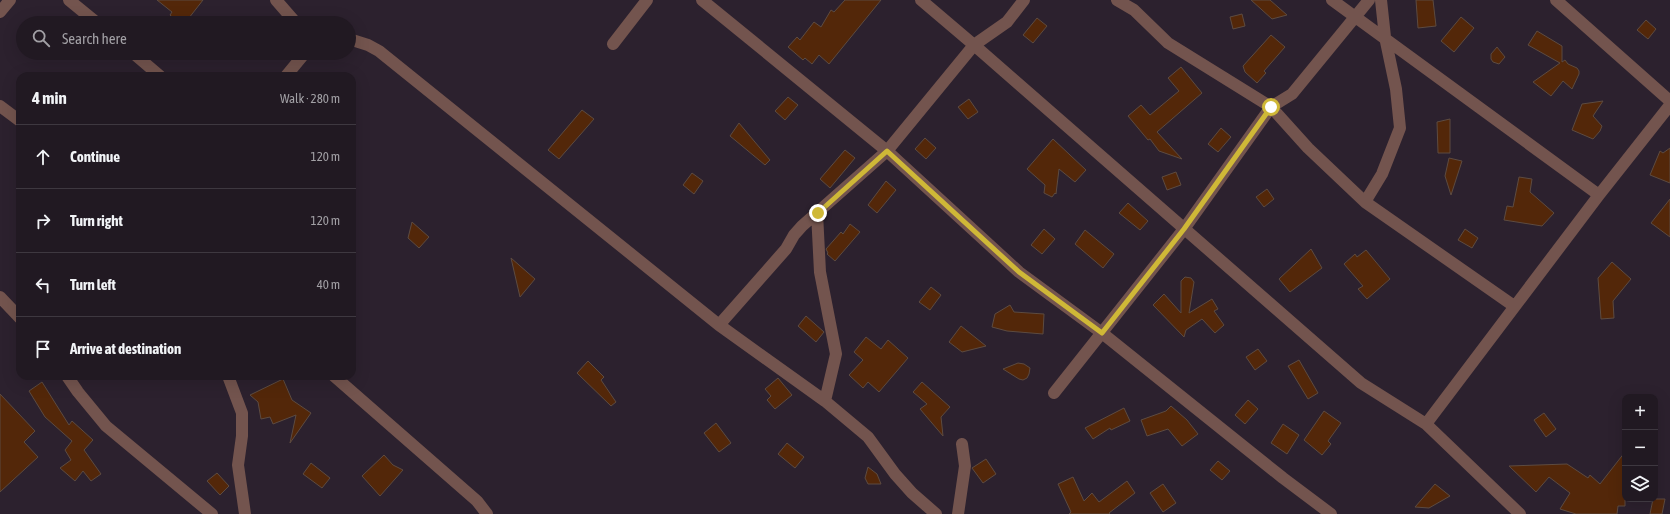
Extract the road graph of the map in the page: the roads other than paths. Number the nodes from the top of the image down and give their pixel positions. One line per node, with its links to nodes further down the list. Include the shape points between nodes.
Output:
1 (10, 0): 13 (street)
2 (69, 0): 14 (street)
3 (276, 0): 15 (street)
4 (647, 0): 19 (street)
5 (702, 0): 30 (street)
6 (921, 0): 20 (street)
7 (1024, 0): 20 (street, via 1007,22)
8 (1117, 0): 28 (street, via 1134,10 1168,43)
9 (1332, 0): 16 (street)
10 (1368, 0): 16 (street)
11 (1380, 0): 18 (street)
12 (1556, 0): 25 (street)
13 (0, 12)
14 (88, 16)
15 (290, 16)
16 (1354, 17): 18 (street); 28 (street, via 1292,94)
17 (356, 41): 38 (street, via 368,44 395,63)
18 (1386, 41): 31 (street); 32 (street, via 1396,89 1400,128 1382,174)
19 (613, 44)
20 (974, 45): 30 (street); 34 (street)
21 (141, 60): 23 (street)
22 (299, 60): 24 (street)
23 (155, 72)
24 (289, 72)
25 (1670, 101)
26 (1670, 105): 31 (street)
27 (0, 106): 29 (street)
28 (1271, 107): 32 (street, via 1308,148); 34 (street)
29 (16, 118)
30 (887, 151): 33 (street); 39 (street, via 1019,272)
31 (1598, 195): 36 (street)
32 (1365, 202): 36 (street)
33 (818, 213): 38 (street, via 794,235 786,249); 44 (street, via 820,272 836,354)
34 (1184, 229): 39 (street); 45 (street, via 1361,383)
35 (0, 297): 37 (street)
36 (1514, 306): 45 (street)
37 (16, 314)
38 (720, 325): 44 (street)
39 (1102, 333): 43 (street); 52 (street)
40 (70, 380): 47 (street, via 106,426)
41 (230, 380): 48 (street, via 242,413 238,465)
42 (339, 380): 49 (street, via 477,501)
43 (1054, 393)
44 (825, 401): 50 (street, via 868,437 895,474)
45 (1426, 424): 53 (street)
46 (962, 444): 51 (street, via 965,466)
47 (212, 514)
48 (245, 514)
49 (487, 514)
50 (936, 514)
51 (958, 514)
52 (1331, 514)
53 (1520, 514)

